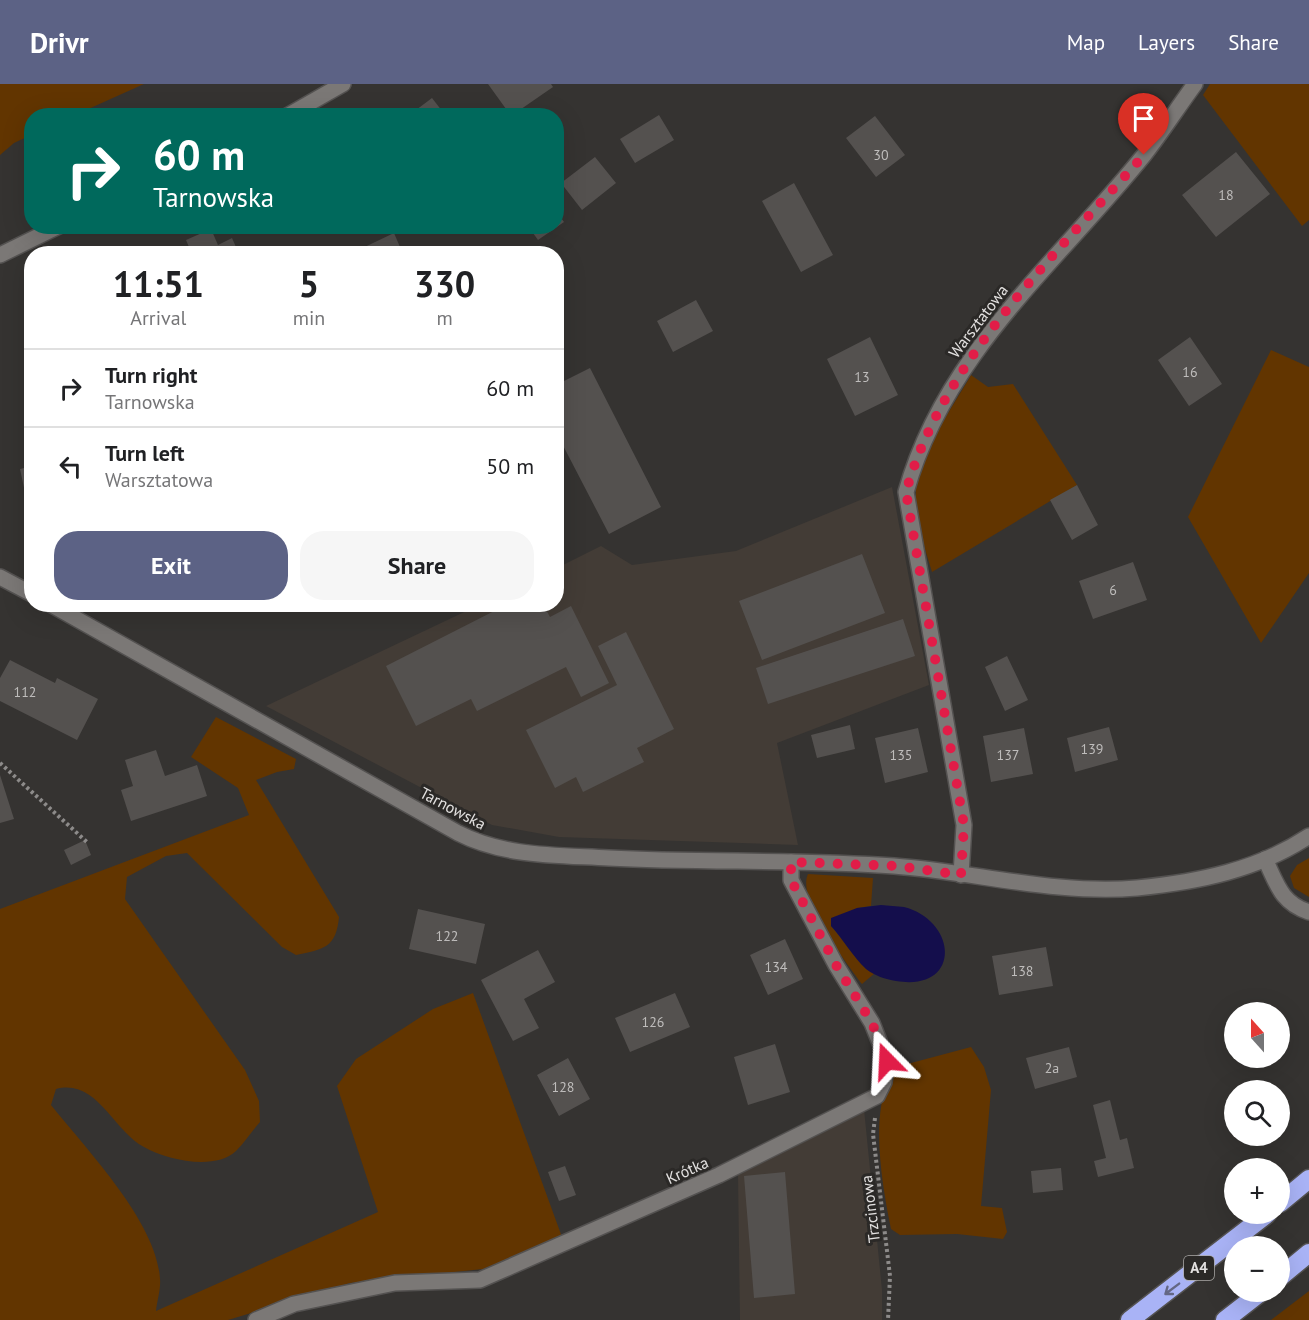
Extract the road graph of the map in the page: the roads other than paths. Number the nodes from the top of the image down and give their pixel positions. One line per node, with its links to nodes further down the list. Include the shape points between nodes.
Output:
1 (343, 84): 3 (street)
2 (1195, 84): 12 (street, Warsztatowa, via 1144,155 1026,286 955,382 915,460 906,492 964,825)
3 (301, 108)
4 (43, 234): 5 (street)
5 (0, 255)
6 (0, 576): 7 (street)
7 (24, 590)
8 (64, 612): 11 (street, Tarnowska, via 480,844 548,855 678,862)
9 (1309, 836): 10 (street, Tarnowska)
10 (1266, 860): 12 (street, Tarnowska, via 1203,879 1134,888 1059,886); 13 (street, via 1281,894 1295,908)
11 (791, 862): 12 (street, Tarnowska, via 897,866); 20 (street, Krótka, via 791,880 872,1023 887,1061 877,1096 718,1175 480,1280 395,1283 294,1304)
12 (961, 875)
13 (1309, 912)
14 (1309, 1179): 15 (highway)
15 (1290, 1195)
16 (1254, 1224): 21 (highway, A4, one-way to 21)
17 (1309, 1253): 18 (highway)
18 (1290, 1269)
19 (1248, 1302): 22 (highway)
20 (256, 1320)
21 (1130, 1320)
22 (1225, 1320)

